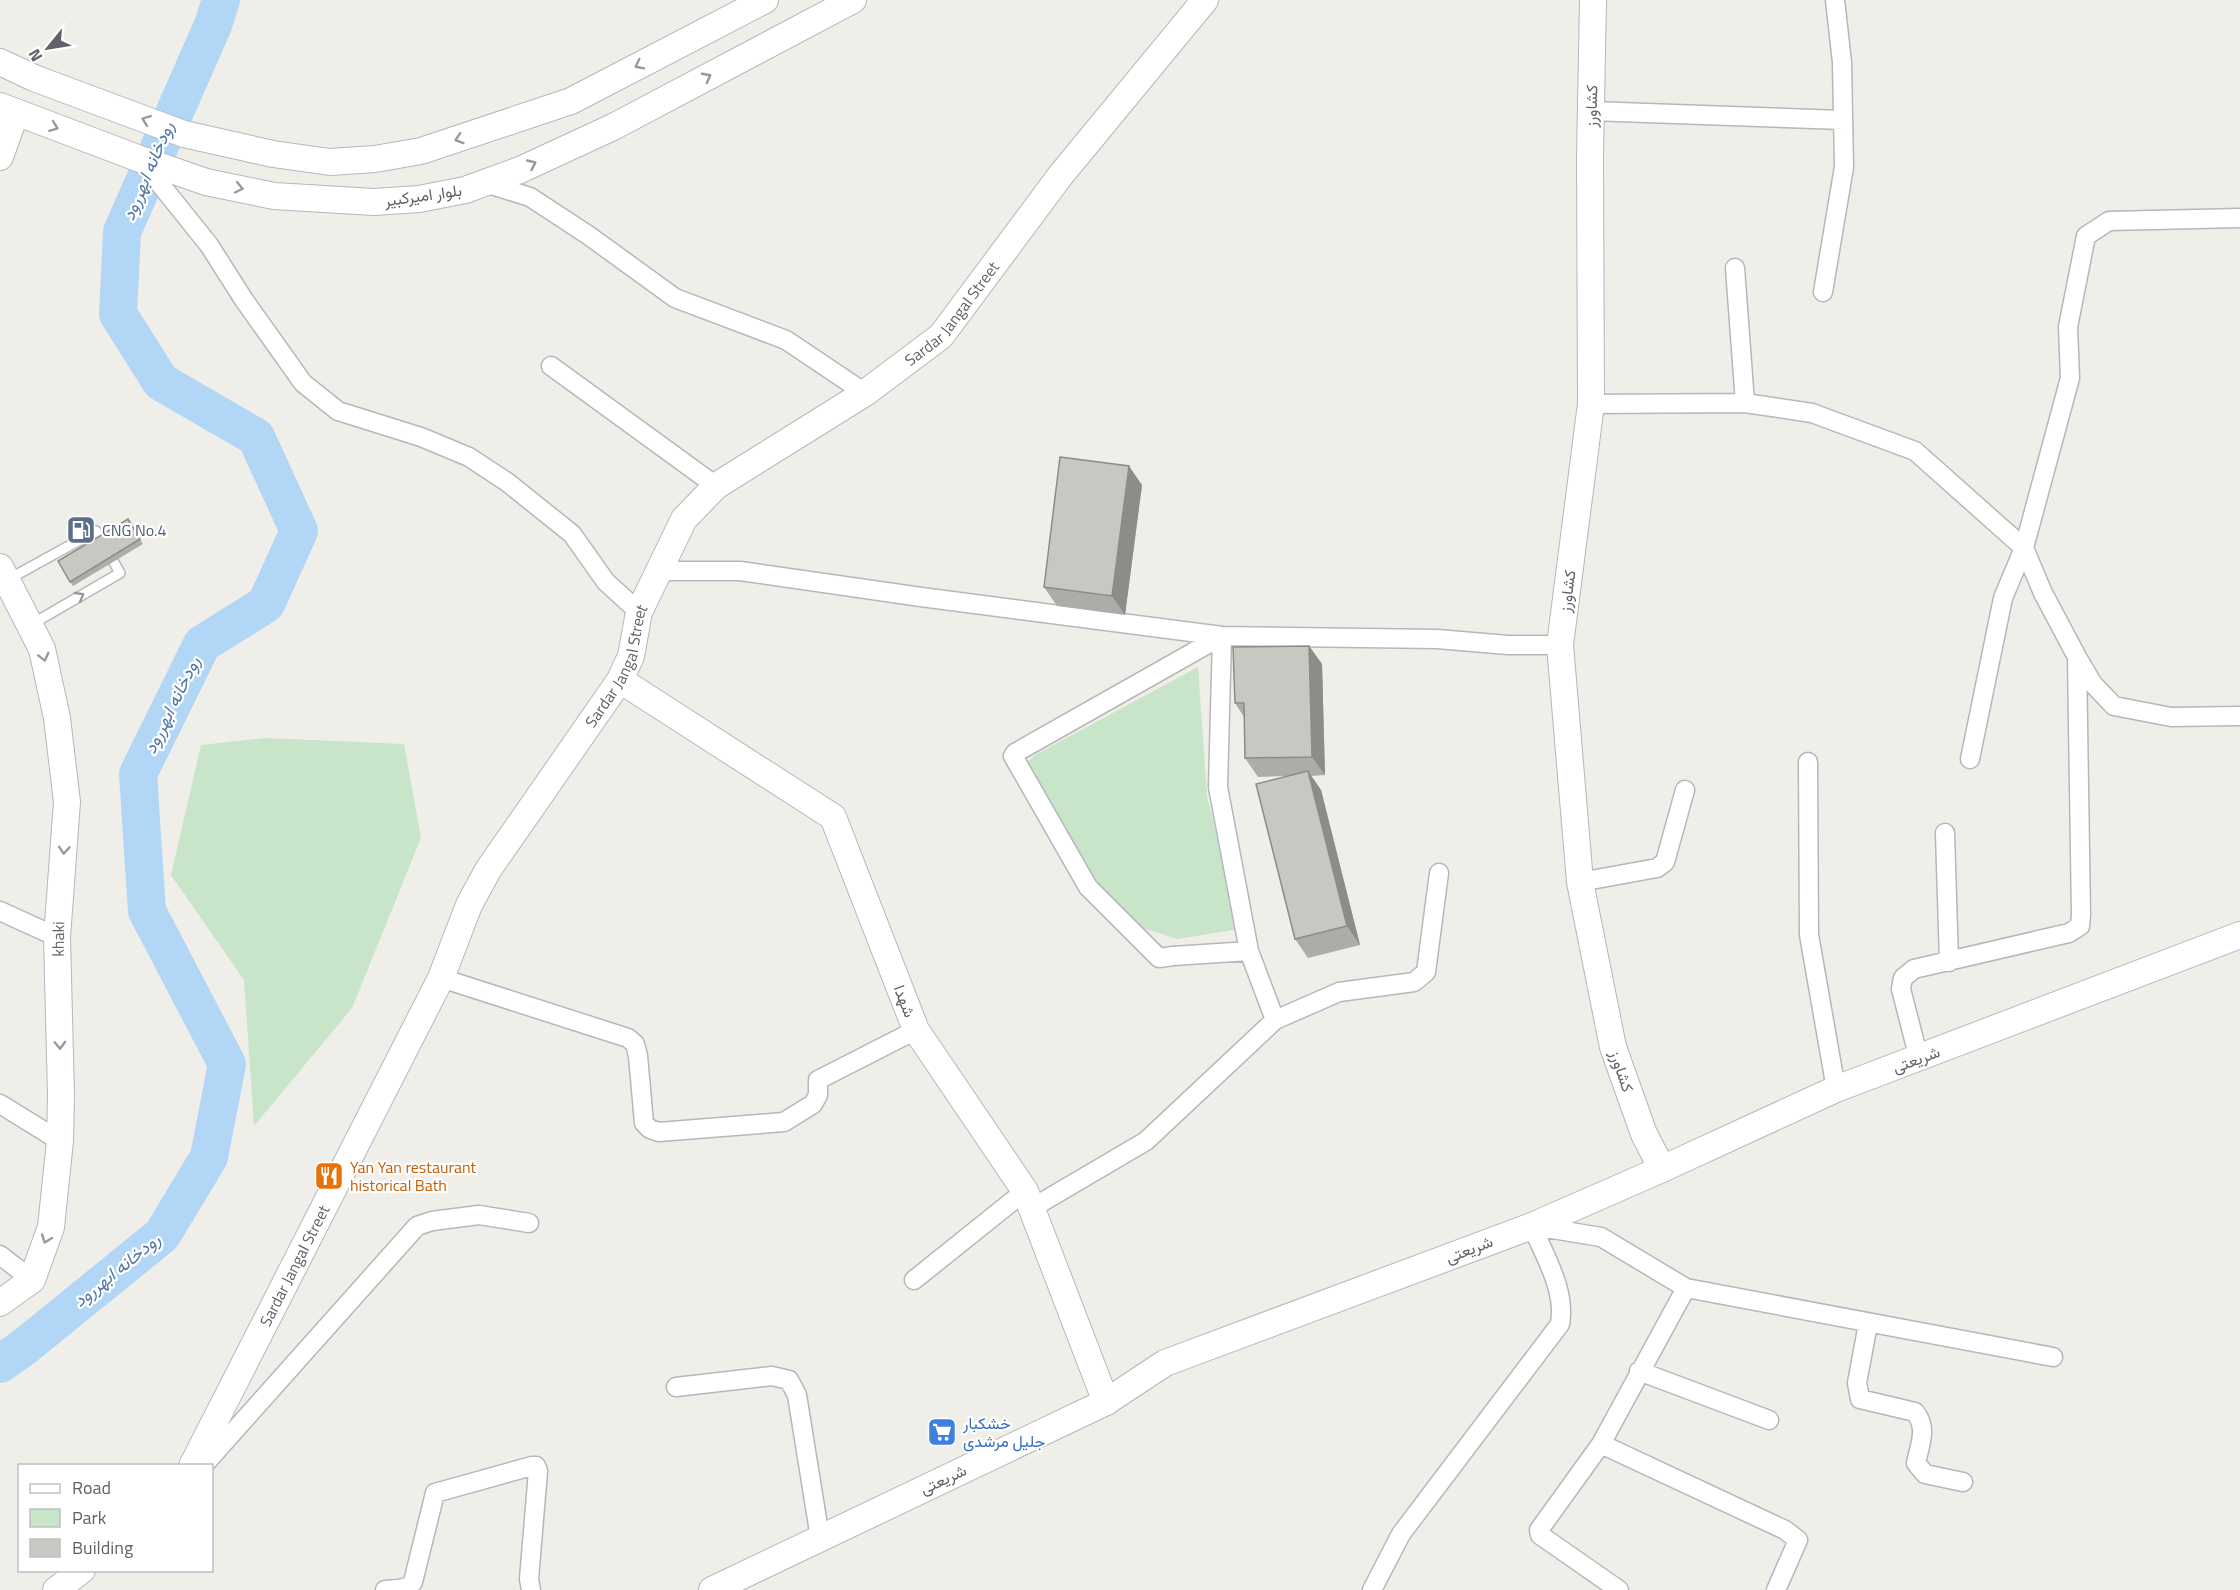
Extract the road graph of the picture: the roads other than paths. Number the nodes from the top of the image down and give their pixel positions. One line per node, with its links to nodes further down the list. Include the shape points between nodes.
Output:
1 (765, 0): 6 (main road, one-way to 6, via 571,101 421,151 375,159 330,162 184,134)
2 (853, 0): 12 (main road, بلوار امیرکبیر, one-way to 2, via 613,127)
3 (1205, 0): 17 (main road, Sardar Jangal Street, via 1060,176 941,336)
4 (1593, 0): 8 (main road, کشاورز)
5 (1835, 0): 9 (street)
6 (0, 62)
7 (8, 109): 10 (main road); 11 (main road, بلوار امیرکبیر, one-way to 11)
8 (1591, 111): 9 (street); 19 (main road, کشاورز)
9 (1843, 120): 15 (street, via 1844,167)
10 (0, 157)
11 (140, 159): 12 (main road, بلوار امیرکبیر, one-way to 12, via 206,182 274,196 374,202 419,199); 24 (street, via 209,245 303,383 338,411 421,437 469,458 507,482 572,534 606,582)
12 (485, 183): 17 (street, via 530,197 675,298 786,340)
13 (2240, 218): 21 (street, via 2109,221 2085,236 2068,327 2070,378)
14 (1735, 268): 18 (street)
15 (1822, 292)
16 (551, 366): 20 (street)
17 (865, 393): 20 (main road, Sardar Jangal Street)
18 (1745, 403): 19 (street); 21 (street, via 1812,413 1915,451)
19 (1591, 404): 27 (main road, کشاورز)
20 (716, 486): 22 (main road, Sardar Jangal Street, via 684,519)
21 (2024, 548): 28 (street); 31 (street, via 2002,598)
22 (660, 571): 24 (main road, Sardar Jangal Street); 26 (street, via 740,572)
23 (3, 574): 25 (main road, khaki); 25 (lane, one-way to 23, via 120,573 96,531)
24 (639, 612): 29 (main road, Sardar Jangal Street, via 631,656)
25 (29, 625): 39 (main road, khaki, one-way to 39, via 42,648 57,718 67,802)
26 (1222, 636): 27 (street); 40 (street, via 1218,787); 40 (street, via 1013,756 1088,887 1159,958)
27 (1560, 645): 36 (main road, کشاورز)
28 (2077, 657): 30 (street, via 2093,684 2114,706 2171,717); 41 (street, via 2080,926 2069,933)
29 (620, 680): 42 (main road, Sardar Jangal Street, via 488,870); 44 (main road, شهدا, via 833,817)
30 (2240, 716)
31 (1970, 759)
32 (1808, 762): 46 (street, via 1809,935)
33 (1685, 790): 36 (street, via 1665,862 1657,868)
34 (1945, 833): 41 (street)
35 (1438, 873): 43 (street, via 1426,972 1414,982 1339,992)
36 (1580, 882): 49 (main road, کشاورز, via 1613,1047 1644,1134)
37 (0, 911): 39 (street)
38 (2240, 935): 45 (main road, شریعتی)
39 (57, 937): 48 (main road, khaki, one-way to 48)
40 (1249, 951): 43 (street)
41 (1950, 962): 45 (street, via 1914,969 1903,978 1901,989)
42 (441, 978): 44 (street, via 628,1038 635,1044 638,1056 644,1123 659,1132 784,1122 813,1104 818,1095 818,1080); 65 (main road, Sardar Jangal Street)
43 (1275, 1020): 50 (street, via 1146,1141)
44 (916, 1030): 50 (main road, شهدا)
45 (1919, 1059): 46 (main road, شریعتی)
46 (1836, 1089): 49 (main road, شریعتی)
47 (0, 1104): 48 (street)
48 (60, 1141): 54 (main road, khaki, one-way to 54, via 51,1227)
49 (1662, 1169): 52 (main road, شریعتی)
50 (1029, 1200): 55 (street); 62 (main road, شهدا)
51 (529, 1223): 66 (street, via 479,1215 417,1226)
52 (1532, 1226): 56 (street, via 1601,1237); 62 (main road, شریعتی, via 1165,1363); 74 (street, via 1558,1290 1563,1309 1560,1324 1401,1534)
53 (0, 1255): 54 (street)
54 (32, 1280): 57 (main road)
55 (915, 1280)
56 (1686, 1288): 58 (street); 60 (street)
57 (0, 1302)
58 (1869, 1323): 59 (street); 67 (street, via 1857,1383 1860,1399 1915,1412 1923,1429 1916,1463 1925,1474)
59 (2053, 1357)
60 (1639, 1371): 63 (street); 64 (street)
61 (676, 1387): 68 (street, via 772,1376 789,1380 797,1395)
62 (1106, 1402): 68 (main road, شریعتی)
63 (1769, 1420)
64 (1601, 1444): 75 (street, via 1539,1530 1540,1535); 76 (street, via 1785,1530 1798,1540)
65 (193, 1464)
66 (205, 1464)
67 (1963, 1482)
68 (820, 1538): 73 (main road, شریعتی)
69 (79, 1572): 70 (main road)
70 (56, 1590)
71 (385, 1590): 72 (street, via 411,1587 435,1493 536,1466)
72 (531, 1590)
73 (712, 1590)
74 (1372, 1590)
75 (1619, 1590)
76 (1776, 1590)

